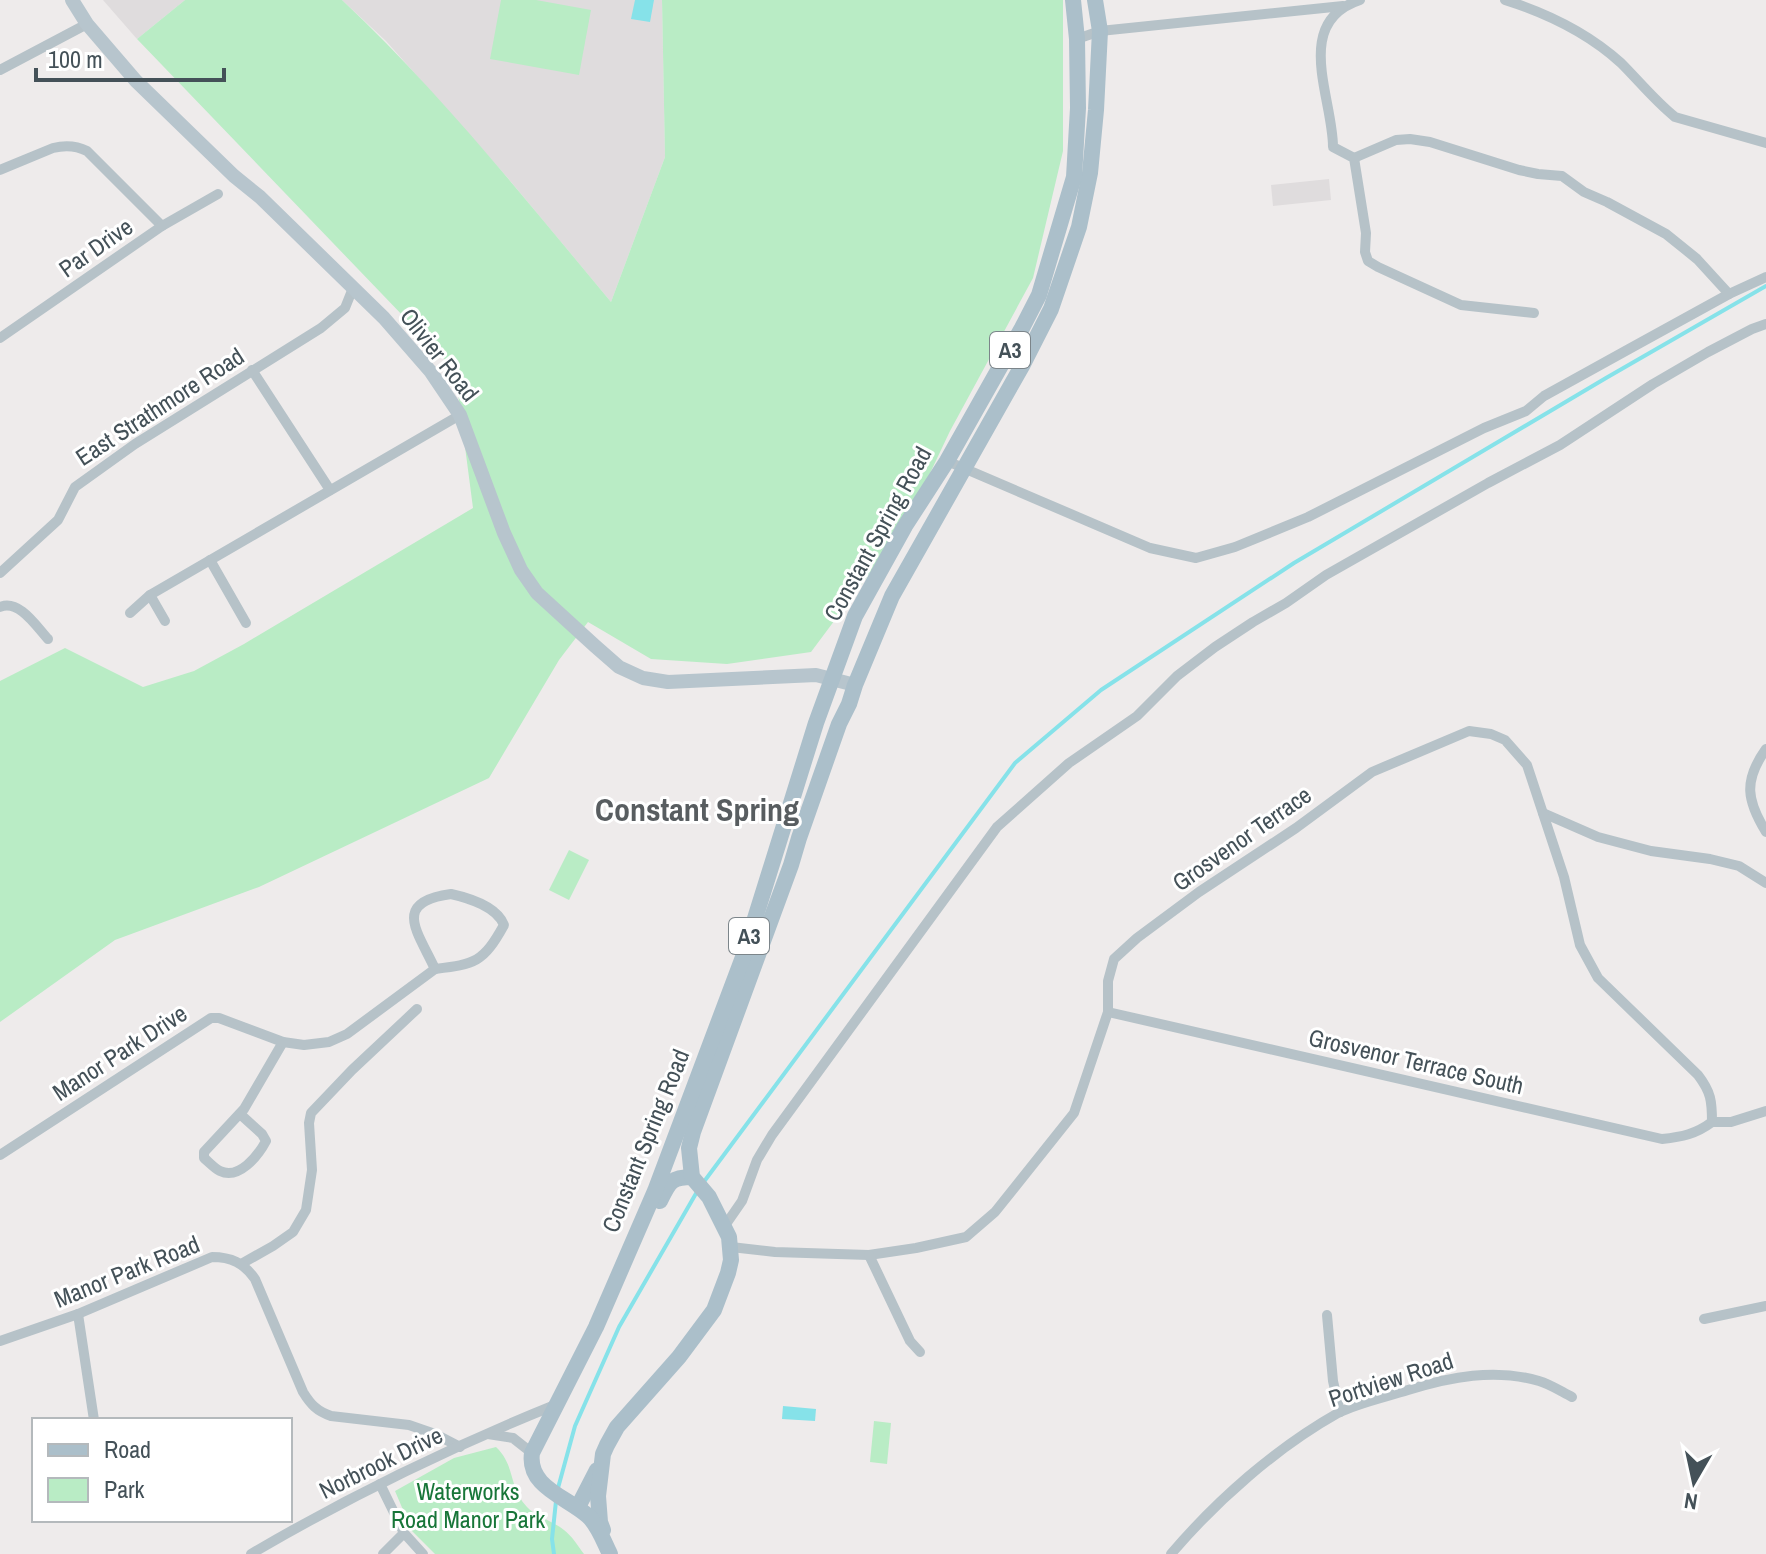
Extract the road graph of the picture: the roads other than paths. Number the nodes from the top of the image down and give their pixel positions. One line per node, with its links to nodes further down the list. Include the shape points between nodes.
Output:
1 (72, 0): 7 (main road, Olivier Road)
2 (1073, 0): 9 (main road, Constant Spring Road / A3)
3 (1095, 0): 8 (main road, Constant Spring Road / A3)
4 (1360, 0): 6 (street)
5 (1505, 0): 11 (street, via 1539,11 1582,35 1619,62 1675,117)
6 (1343, 6): 8 (street); 12 (street, via 1327,21 1321,76 1333,147)
7 (87, 24): 10 (street); 17 (main road, Olivier Road, via 136,81)
8 (1100, 31): 9 (street); 25 (main road, Constant Spring Road / A3, via 1090,173 1079,227 1051,309)
9 (1077, 39): 24 (main road, Constant Spring Road / A3, via 1074,177 1039,295)
10 (0, 70)
11 (1766, 143)
12 (1354, 158): 18 (street, via 1410,139 1519,170 1562,176 1666,234); 19 (street, via 1368,261 1461,305)
13 (0, 170): 15 (street, via 53,148 79,147)
14 (218, 194): 15 (street, Par Drive)
15 (162, 226): 21 (street, Par Drive)
16 (1766, 277): 18 (street)
17 (353, 288): 22 (street, East Strathmore Road, via 345,308 321,328); 23 (main road, Olivier Road, via 431,372)
18 (1729, 294): 25 (street, via 1544,396 1526,411 1308,517 1196,558 1150,548)
19 (1534, 313)
20 (1766, 324): 50 (street, via 1708,352 1560,445 1326,575 1215,647 1137,716 1069,763 997,827 772,1135)
21 (0, 338)
22 (252, 370): 26 (street); 28 (street, East Strathmore Road, via 75,487 58,520)
23 (460, 415): 26 (street); 35 (main road, Olivier Road, via 521,570 552,608 619,667 668,682)
24 (947, 461): 25 (street); 35 (main road, Constant Spring Road / A3, via 855,616)
25 (963, 469): 36 (main road, Constant Spring Road / A3, via 892,596)
26 (330, 490): 27 (street)
27 (210, 560): 29 (street); 33 (street)
28 (0, 573)
29 (150, 595): 31 (street); 32 (street)
30 (0, 607): 34 (street, via 20,610)
31 (130, 613)
32 (165, 621)
33 (246, 623)
34 (48, 639)
35 (831, 678): 36 (main road, Olivier Road); 58 (main road, Constant Spring Road / A3, via 743,957 655,1191)
36 (855, 685): 49 (main road, Constant Spring Road / A3, via 693,1132 689,1148)
37 (1766, 749): 39 (street, via 1749,784)
38 (1543, 813): 40 (street, via 1598,837 1739,866); 43 (street, Grosvenor Terrace, via 1527,765 1505,740 1491,734 1469,731 1372,772 1199,892 1114,959); 47 (street, Grosvenor Terrace, via 1580,945 1598,978 1709,1089)
39 (1766, 832)
40 (1766, 883)
41 (435, 969): 41 (street, via 467,965 485,953 504,925 501,918 451,894 417,906 413,922); 44 (street, Manor Park Drive, via 347,1034 329,1042)
42 (417, 1009): 53 (street, via 311,1113 306,1210 293,1232)
43 (1108, 1012): 47 (street, Grosvenor Terrace South, via 1662,1139 1686,1136); 52 (street, Grosvenor Terrace, via 1074,1113 995,1212 966,1237)
44 (283, 1042): 46 (street); 48 (street, Manor Park Drive, via 211,1018)
45 (1766, 1111): 47 (street, Grosvenor Terrace South)
46 (240, 1114): 46 (street, via 266,1141 241,1169 220,1171 204,1152)
47 (1712, 1122)
48 (0, 1155)
49 (694, 1180): 50 (main road); 58 (main road, via 680,1177 670,1182)
50 (724, 1227): 51 (main road)
51 (731, 1247): 52 (street, Grosvenor Terrace); 68 (main road, via 714,1310 617,1427)
52 (869, 1255): 60 (street)
53 (241, 1264): 55 (street, Manor Park Road, via 212,1257); 66 (street, via 255,1279 303,1392 319,1412 409,1425)
54 (1766, 1306): 57 (street)
55 (78, 1314): 59 (street, Manor Park Road); 64 (street)
56 (1327, 1315): 63 (street)
57 (1704, 1319)
58 (596, 1327): 62 (main road, Constant Spring Road / A3)
59 (0, 1341)
60 (920, 1352)
61 (1572, 1397): 63 (street, Portview Road, via 1540,1381 1493,1374 1457,1377)
62 (557, 1404): 65 (street, Norbrook Drive); 67 (main road, Constant Spring Road / A3)
63 (1340, 1412): 76 (street, Portview Road, via 1230,1492)
64 (94, 1418)
65 (488, 1434): 66 (street, Norbrook Drive); 67 (street, via 513,1438)
66 (460, 1447): 69 (street, Norbrook Drive)
67 (532, 1453): 70 (main road, via 533,1471 543,1485)
68 (603, 1454): 70 (main road, via 580,1503); 75 (main road, via 598,1510)
69 (380, 1484): 71 (street); 72 (street, Norbrook Drive)
70 (570, 1502): 75 (main road, via 591,1518)
71 (404, 1533): 73 (street); 74 (street)
72 (251, 1554)
73 (383, 1554)
74 (423, 1554)
75 (611, 1554)
76 (1171, 1554)

